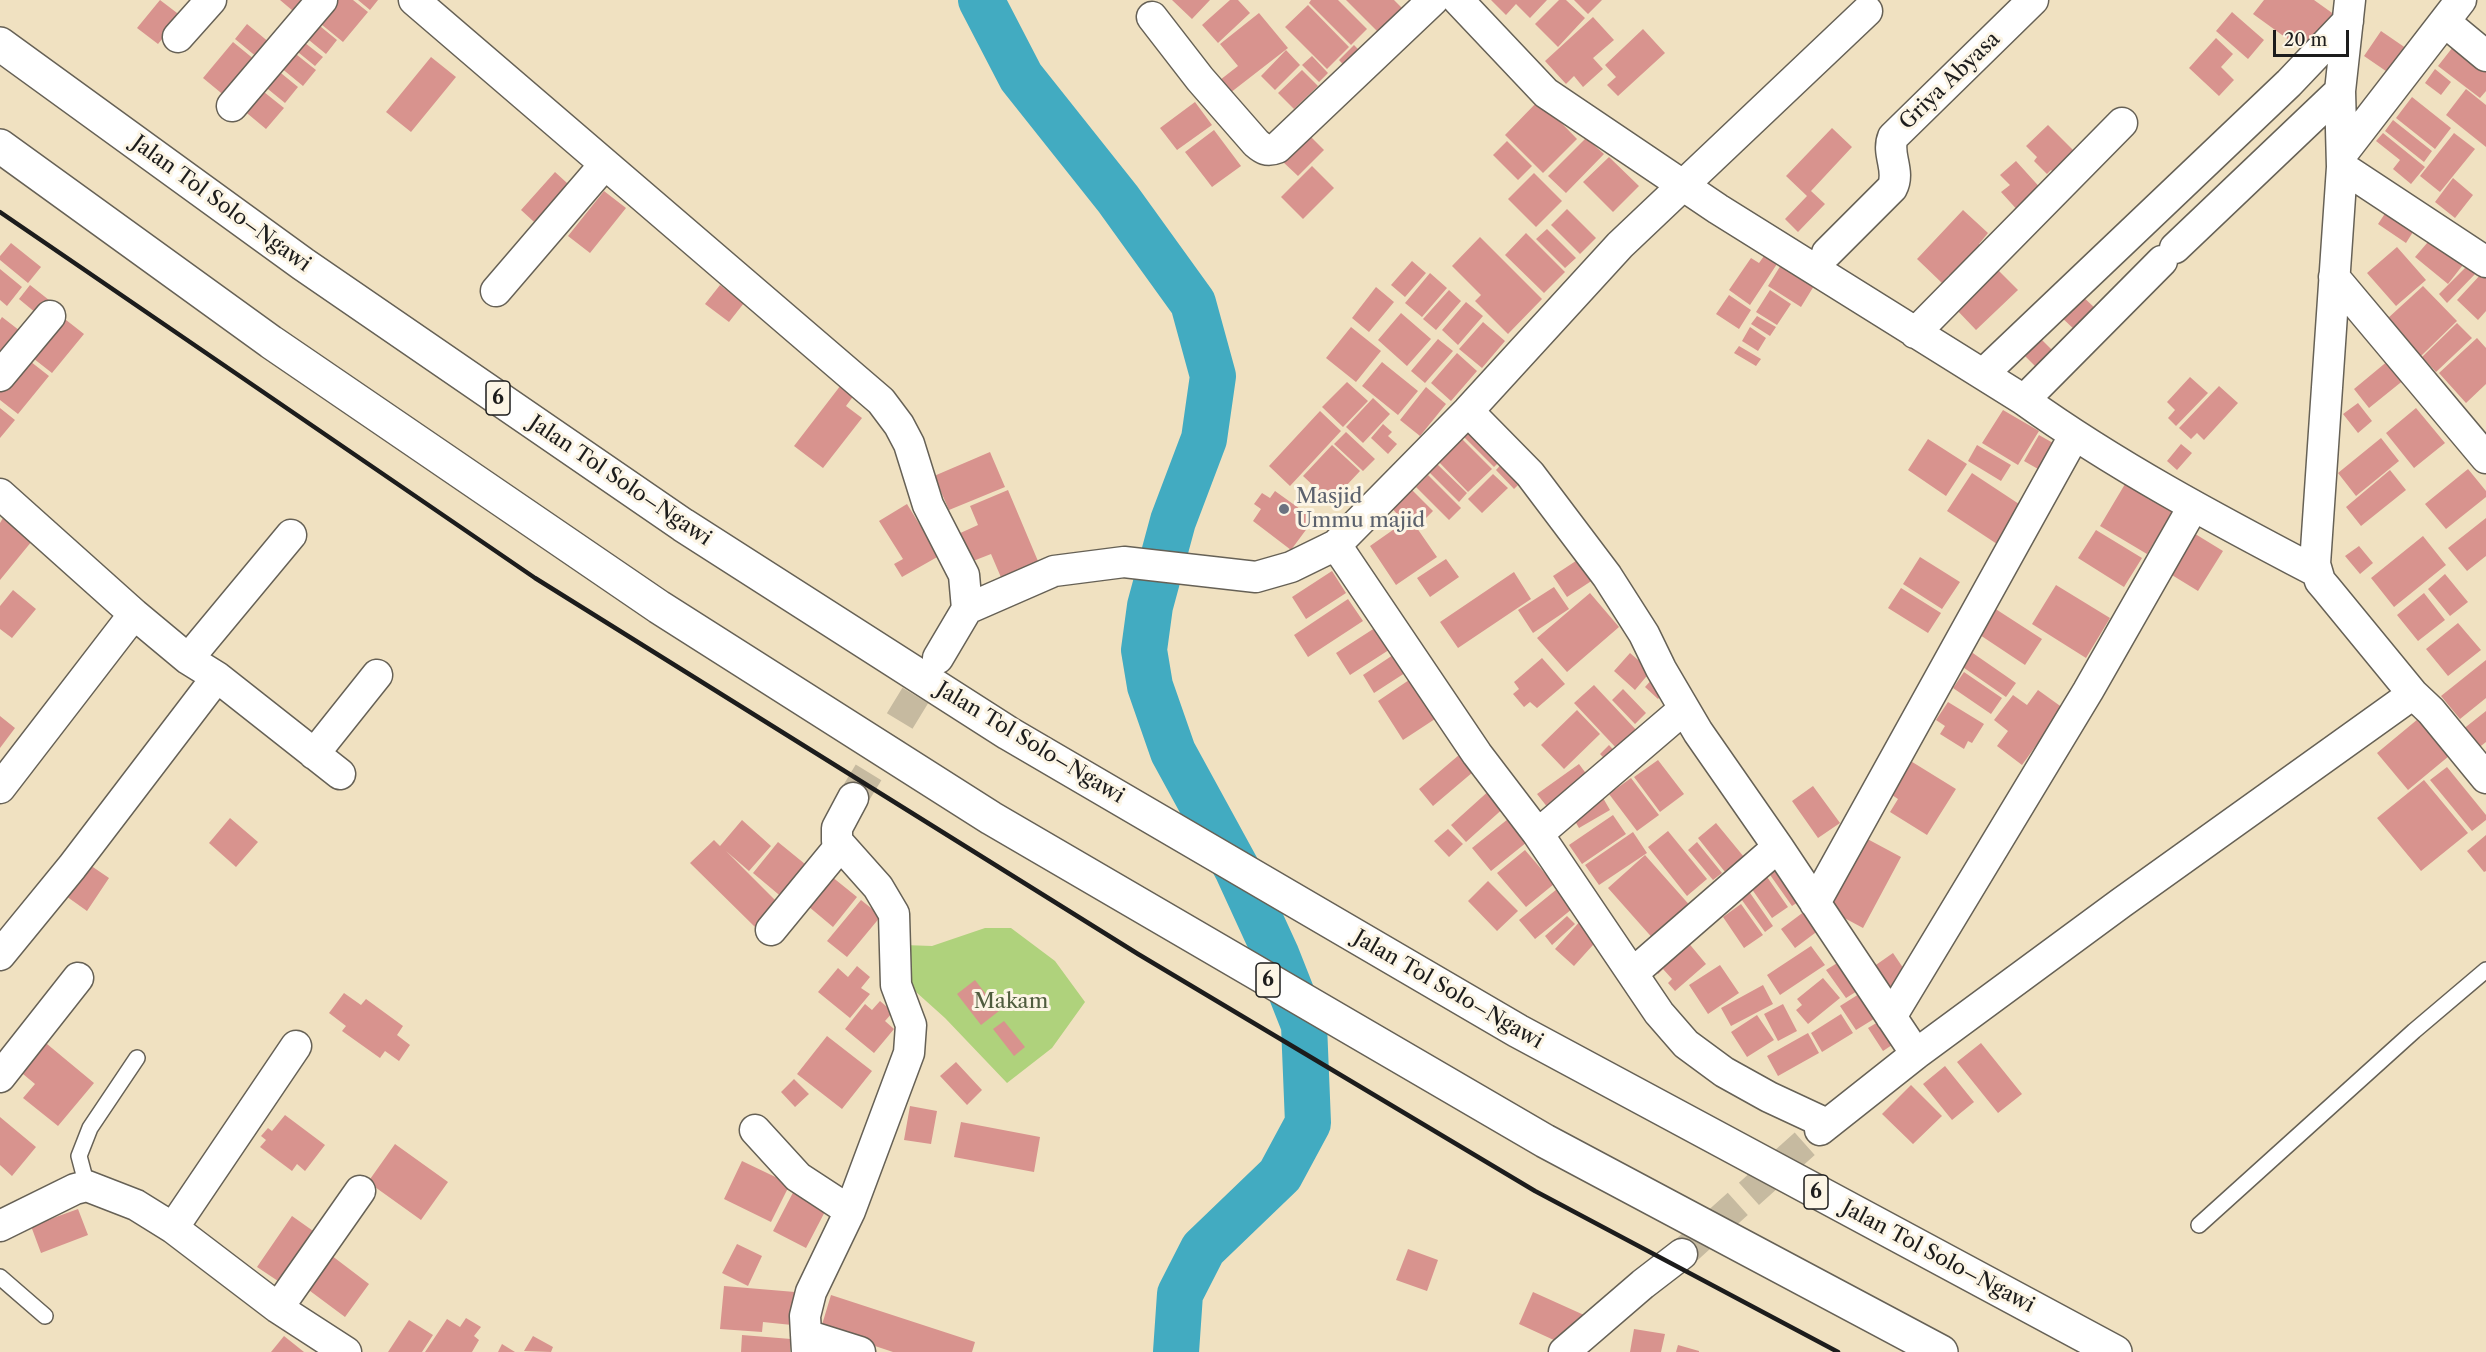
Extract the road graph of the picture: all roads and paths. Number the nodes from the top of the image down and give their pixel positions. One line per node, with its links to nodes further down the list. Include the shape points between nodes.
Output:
1 (211, 0): 11 (street)
2 (322, 0): 15 (street)
3 (414, 0): 19 (street)
4 (1433, 0): 10 (street, via 1271,150 1256,143)
5 (1458, 0): 20 (street, via 1546,93)
6 (2033, 0): 21 (street, Griya Abyasa, via 1893,137 1892,188)
7 (2349, 10): 14 (street); 27 (street, via 2289,83)
8 (1867, 11): 20 (street)
9 (2453, 11): 13 (street); 18 (street)
10 (1152, 17)
11 (178, 37)
12 (0, 44): 81 (highway, Jalan Tol Solo–Ngawi / 6, via 303,264 683,525 1008,733 1518,1031)
13 (2486, 56)
14 (2340, 91): 18 (street); 29 (street)
15 (232, 106)
16 (2122, 123): 26 (street)
17 (0, 146): 80 (highway, 6, via 271,342 650,601 991,818 1545,1141)
18 (2342, 161): 22 (street); 23 (street)
19 (605, 164): 24 (street); 38 (street, via 881,401 909,444 928,505 964,575)
20 (1681, 185): 26 (street); 30 (street, via 1620,245)
21 (1827, 253)
22 (2486, 262)
23 (2334, 277): 32 (street); 37 (street)
24 (496, 291)
25 (50, 316): 28 (street)
26 (1915, 333): 27 (street)
27 (1983, 374): 29 (street)
28 (0, 375)
29 (2024, 400): 31 (street)
30 (1467, 411): 36 (street); 45 (street, via 1530,474 1607,576)
31 (2074, 436): 34 (street); 54 (street)
32 (2482, 444)
33 (0, 494): 39 (street)
34 (2193, 507): 37 (street); 60 (street, via 2088,691)
35 (291, 535): 41 (street)
36 (1336, 545): 38 (street, via 1291,567 1256,577 1124,562 1053,571); 51 (street, via 1477,754)
37 (2317, 572): 44 (street)
38 (967, 609): 40 (street)
39 (134, 614): 41 (street); 49 (street)
40 (938, 658)
41 (188, 659): 43 (street)
42 (377, 675): 46 (street)
43 (217, 677): 46 (street); 56 (street)
44 (2413, 694): 48 (street); 62 (street)
45 (1684, 708): 51 (street); 53 (street)
46 (314, 754): 47 (street)
47 (339, 774)
48 (2486, 778)
49 (0, 788)
50 (853, 798): 52 (street, via 837,828)
51 (1538, 834): 58 (street)
52 (840, 846): 55 (street); 68 (street, via 878,887 894,914 896,985 911,1025 909,1053)
53 (1778, 847): 54 (street); 58 (street)
54 (1815, 903): 60 (street)
55 (771, 930)
56 (0, 955)
57 (2486, 970): 69 (lane)
58 (1632, 973): 62 (street, via 1686,1044 1724,1072 1823,1127)
59 (78, 978): 64 (street)
60 (1891, 1017): 62 (street)
61 (296, 1046): 71 (street)
62 (1916, 1054)
63 (137, 1058): 66 (lane, via 90,1128 79,1156)
64 (0, 1077)
65 (755, 1130): 68 (street, via 798,1176)
66 (87, 1186): 70 (street); 71 (street, via 136,1205)
67 (360, 1191): 74 (street)
68 (850, 1210): 76 (street, via 811,1292 805,1316)
69 (2199, 1225)
70 (0, 1226)
71 (173, 1228): 74 (street)
72 (1682, 1254): 77 (street, via 1643,1284)
73 (0, 1277): 75 (lane)
74 (278, 1308): 78 (street)
75 (45, 1316)
76 (806, 1343): 79 (street)
77 (1578, 1349)
78 (346, 1352)
79 (860, 1352)
80 (1941, 1352)
81 (2115, 1352)

